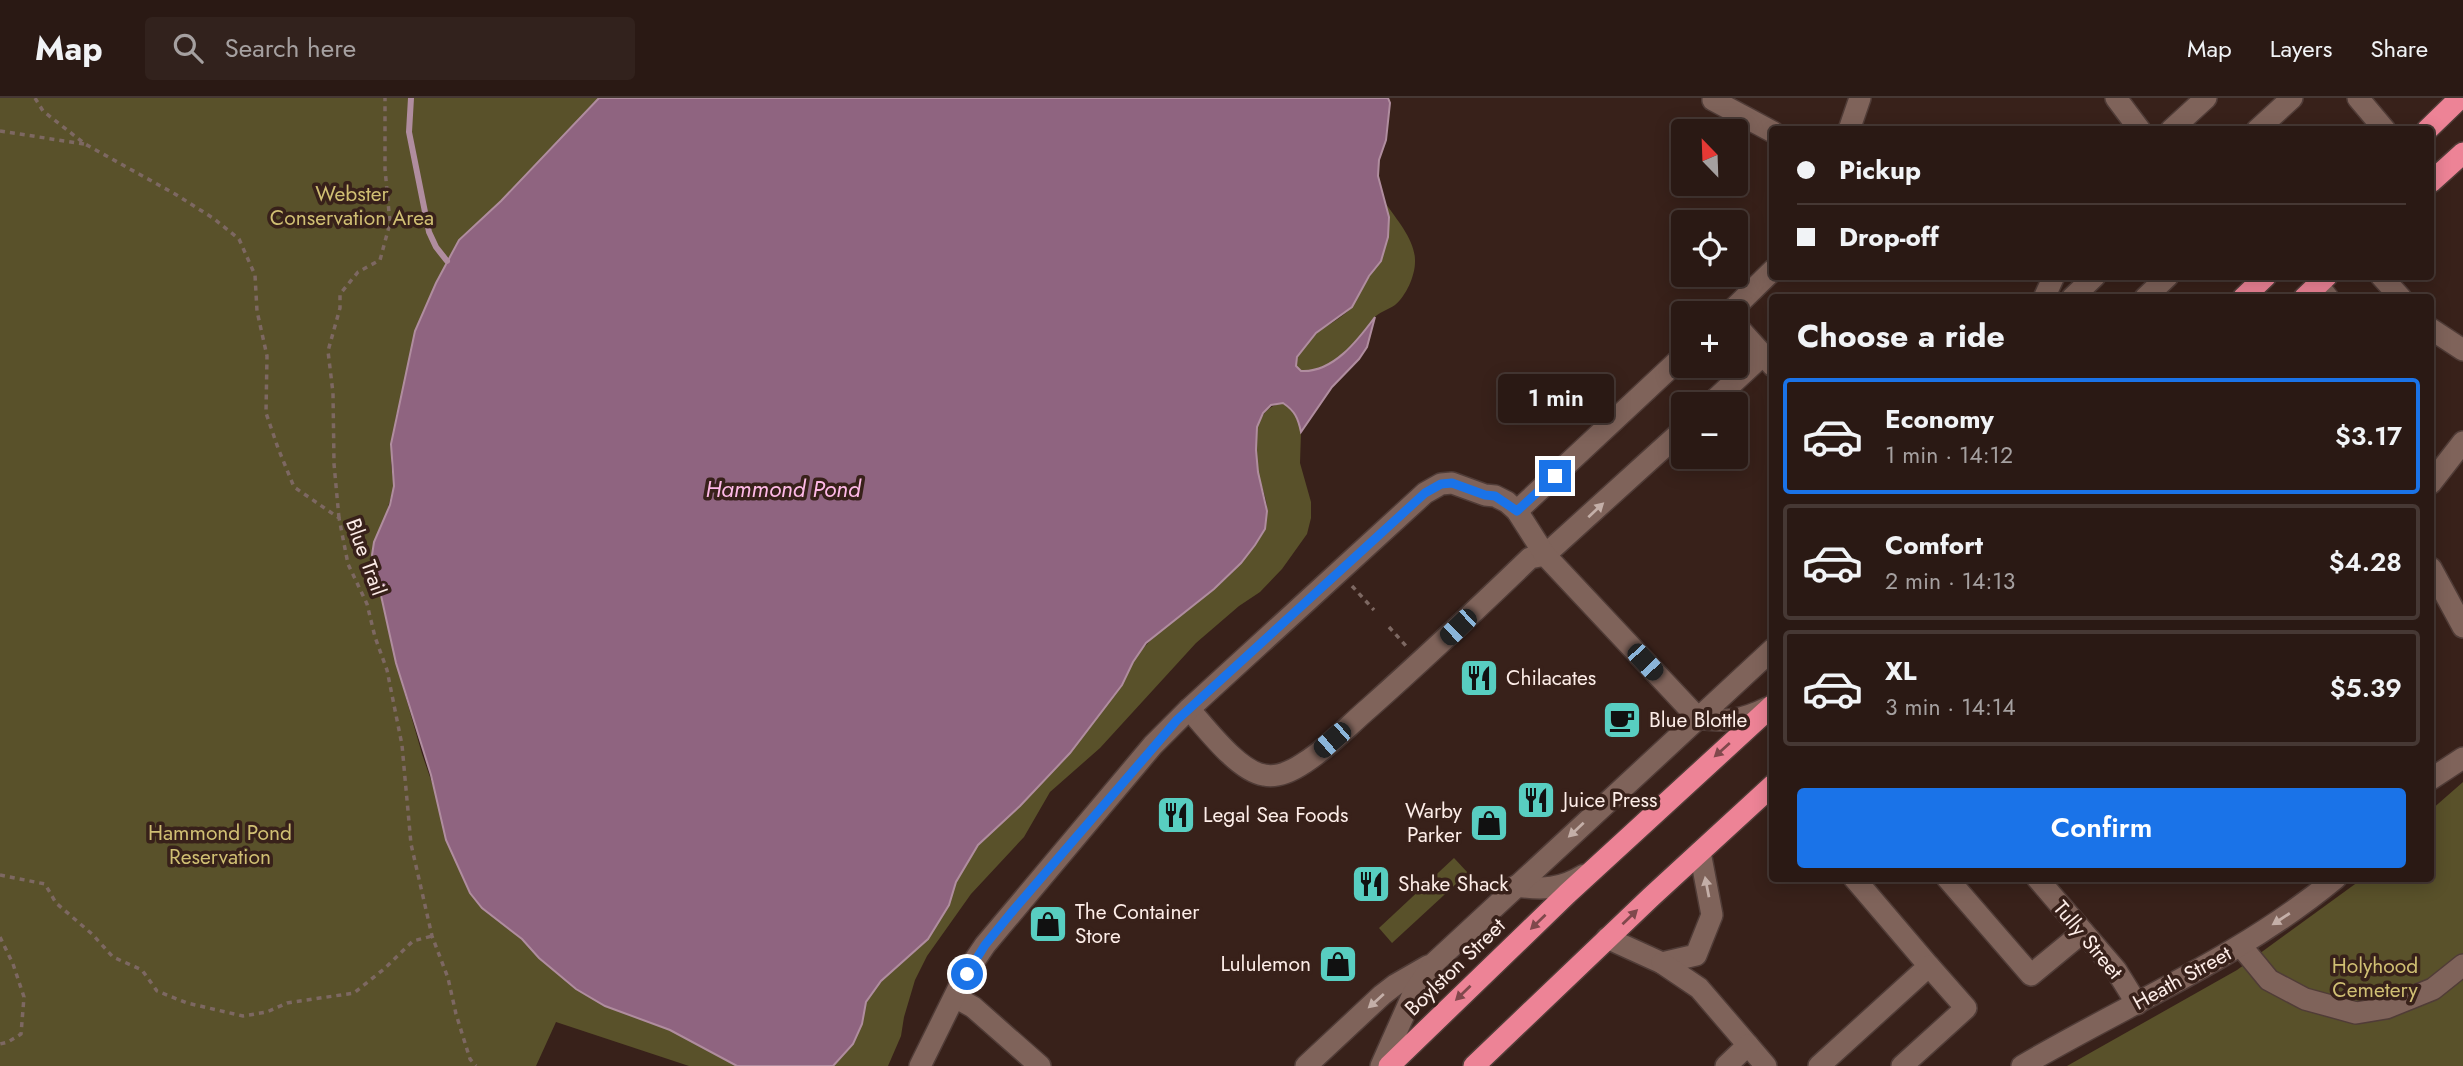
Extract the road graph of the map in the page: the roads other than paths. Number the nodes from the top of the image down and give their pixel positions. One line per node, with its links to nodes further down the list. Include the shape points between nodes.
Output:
1 (1714, 98): 14 (street)
2 (1860, 98): 8 (street)
3 (2116, 98): 9 (street)
4 (2206, 98): 10 (street)
5 (2292, 98): 11 (street)
6 (2358, 98): 12 (street)
7 (2460, 98): 13 (highway)
8 (1850, 126)
9 (2137, 126)
10 (2175, 126)
11 (2261, 126)
12 (2382, 126)
13 (2431, 126)
14 (1769, 130)
15 (2463, 153): 16 (highway)
16 (2434, 179)
17 (1769, 274): 26 (street)
18 (2091, 280): 22 (street)
19 (2164, 280): 23 (street)
20 (2262, 280): 24 (highway)
21 (2385, 280): 25 (street)
22 (2076, 294)
23 (2149, 294)
24 (2247, 294)
25 (2397, 294)
26 (1742, 301)
27 (2434, 331): 29 (street)
28 (1748, 338): 30 (street)
29 (2463, 350)
30 (1768, 360): 32 (street)
31 (1671, 367): 36 (street)
32 (1726, 392)
33 (1671, 441): 37 (street, one-way to 33)
34 (2463, 442): 35 (street)
35 (2434, 479)
36 (1517, 511): 37 (street); 42 (street, via 1495,496 1462,485 1433,487)
37 (1545, 555): 42 (street, via 1530,558 1421,662 1291,771 1278,775 1250,771); 44 (street)
38 (2434, 574): 39 (street)
39 (2463, 627)
40 (1769, 653): 44 (street)
41 (1769, 707): 44 (street, via 1726,722)
42 (1189, 709): 62 (street, via 1011,913 975,960)
43 (1769, 709): 49 (highway, Boylston Street, one-way to 49)
44 (1698, 718): 54 (street, one-way to 54)
45 (2463, 758): 46 (street)
46 (2434, 777)
47 (1769, 789): 48 (highway)
48 (1700, 852): 56 (highway, one-way to 48); 58 (street, one-way to 48, via 1696,955 1712,915)
49 (1594, 869): 54 (street, via 1557,888); 69 (highway, Boylston Street, one-way to 69)
50 (1857, 882): 61 (street)
51 (1950, 882): 55 (street, via 2031,975)
52 (2040, 882): 55 (street, Tully Street)
53 (2322, 883): 57 (street, Heath Street, one-way to 57)
54 (1516, 886): 59 (street)
55 (2083, 932): 63 (street, Tully Street, via 2117,971)
56 (1607, 938): 58 (street); 70 (highway)
57 (2241, 946): 60 (street, via 2269,980 2305,999 2356,1013 2386,1008 2433,989); 63 (street, Heath Street)
58 (1662, 963): 64 (street, via 1699,988)
59 (1433, 964): 67 (street, one-way to 67, via 1395,985); 68 (street, via 1414,992)
60 (2463, 965)
61 (1929, 966): 73 (street); 74 (street, via 1966,1008)
62 (956, 997): 65 (street); 66 (street)
63 (2137, 1004): 75 (street, Heath Street)
64 (1748, 1045): 71 (street); 72 (street)
65 (920, 1066)
66 (1040, 1066)
67 (1306, 1066)
68 (1381, 1066)
69 (1389, 1066)
70 (1475, 1066)
71 (1726, 1066)
72 (1766, 1066)
73 (1819, 1066)
74 (1902, 1066)
75 (2022, 1066)

